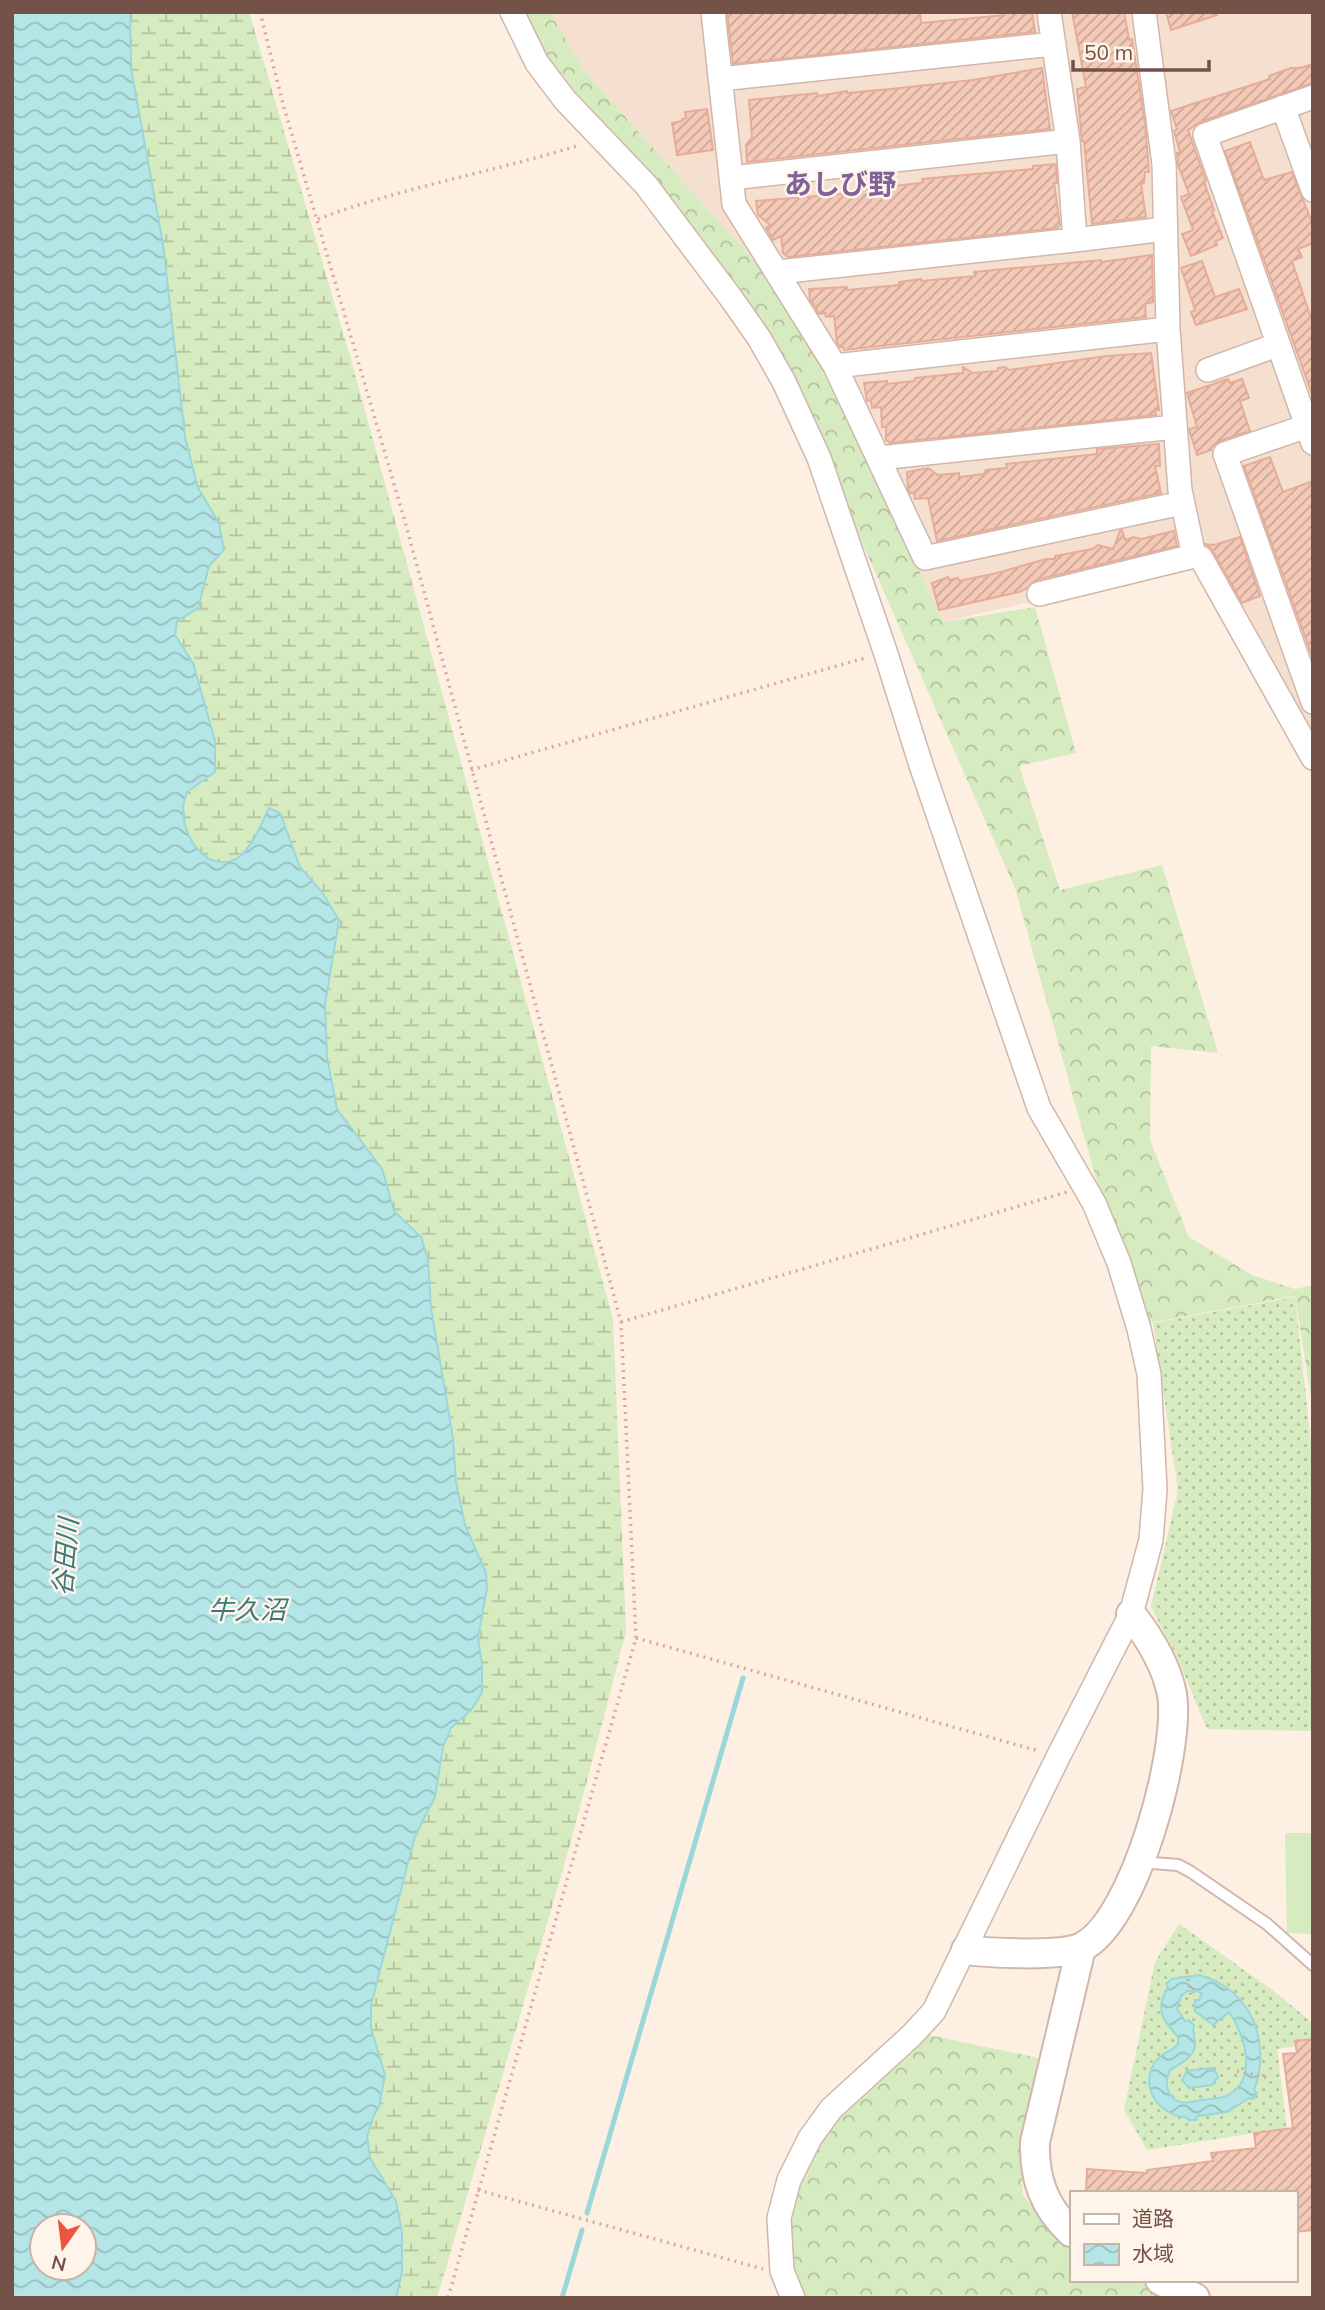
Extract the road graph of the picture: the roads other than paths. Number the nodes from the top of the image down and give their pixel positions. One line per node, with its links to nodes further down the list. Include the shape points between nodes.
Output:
1 (512, 12): 27 (street, via 537,63 565,100 646,185 759,338 819,458 880,654 1039,1108 1094,1203 1139,1329 1149,1374 1155,1489 1151,1540)
2 (713, 12): 6 (street)
3 (1049, 12): 5 (street)
4 (1144, 12): 12 (street, via 1164,164)
5 (1054, 44): 6 (street); 9 (street)
6 (720, 79): 10 (street)
7 (1313, 97): 8 (street)
8 (1283, 107): 11 (street); 16 (street, via 1205,135)
9 (1069, 141): 10 (street); 13 (street)
10 (731, 178): 14 (street, via 734,204)
11 (1313, 190)
12 (1165, 229): 13 (street); 15 (street)
13 (1075, 240): 14 (street)
14 (778, 272): 17 (street)
15 (1168, 329): 17 (street); 19 (street)
16 (1277, 345): 18 (street); 20 (street)
17 (835, 366): 21 (street)
18 (1208, 370)
19 (1175, 427): 21 (street); 22 (street)
20 (1311, 431): 25 (street, via 1226,454)
21 (879, 458): 22 (street, via 925,558)
22 (1182, 503): 23 (street)
23 (1194, 556): 24 (street); 26 (street, via 1201,558)
24 (1039, 594)
25 (1313, 702)
26 (1313, 758)
27 (1131, 1614): 28 (street, via 1147,1634 1168,1678 1173,1723 1160,1793); 30 (street)
28 (1140, 1862): 29 (street, via 1100,1934); 31 (lane, via 1178,1865 1191,1871 1267,1924)
29 (1081, 1948): 30 (street); 32 (street, via 1035,2143 1034,2168 1057,2219)
30 (966, 1950): 34 (street, via 934,2011 831,2109 789,2180 779,2218 782,2271)
31 (1313, 1965)
32 (1070, 2231)
33 (1164, 2282): 35 (street)
34 (793, 2298)
35 (1195, 2298)

